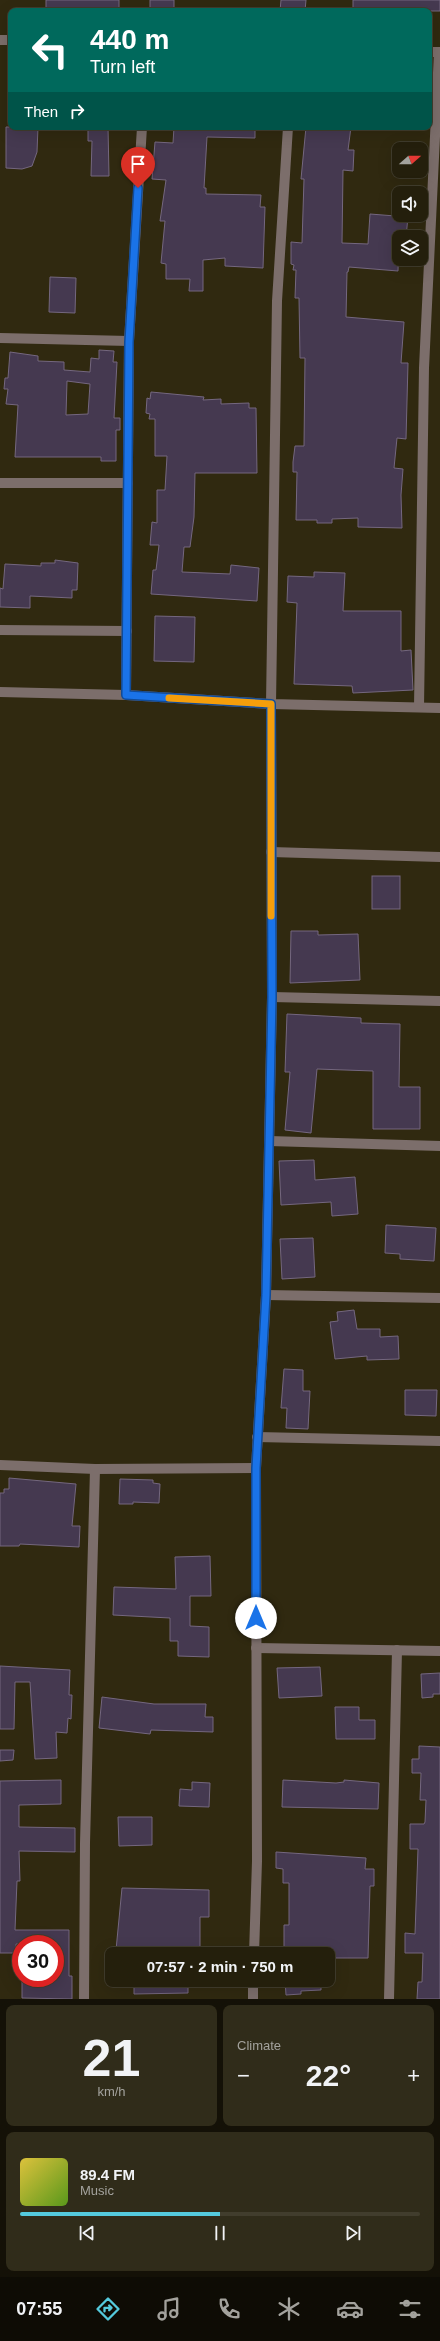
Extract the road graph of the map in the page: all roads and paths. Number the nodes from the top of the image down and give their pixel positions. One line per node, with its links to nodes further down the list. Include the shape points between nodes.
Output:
1 (436, 52): 13 (street, via 424,368)
2 (142, 130): 5 (street)
3 (288, 130): 12 (street, via 277,301)
4 (0, 338): 5 (street)
5 (129, 342): 6 (street)
6 (128, 483): 7 (street); 9 (street)
7 (0, 484)
8 (0, 630): 9 (street)
9 (127, 631): 11 (street)
10 (0, 692): 11 (street)
11 (126, 695): 12 (street)
12 (271, 704): 13 (street); 15 (street)
13 (419, 707): 14 (street)
14 (440, 708)
15 (271, 852): 16 (street); 17 (street)
16 (440, 857)
17 (272, 997): 18 (street); 19 (street)
18 (440, 1001)
19 (269, 1141): 20 (street); 21 (street)
20 (440, 1146)
21 (266, 1295): 22 (street); 23 (street)
22 (440, 1298)
23 (257, 1437): 24 (street); 26 (street)
24 (440, 1441)
25 (0, 1465): 27 (street)
26 (256, 1468): 27 (street); 28 (street)
27 (96, 1469): 33 (street, via 85,1843)
28 (256, 1648): 29 (street); 31 (street, via 257,1861)
29 (396, 1650): 30 (street); 35 (street)
30 (440, 1651)
31 (254, 1947)
32 (253, 1987): 34 (street)
33 (84, 1999)
34 (253, 1999)
35 (389, 1999)

